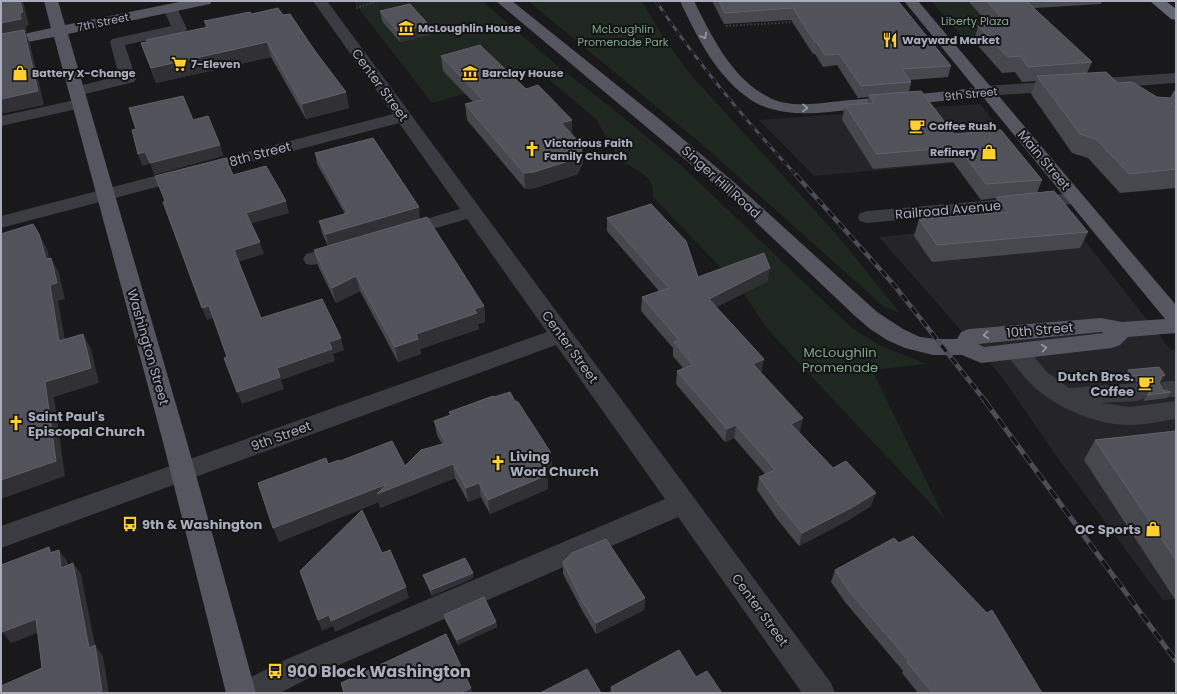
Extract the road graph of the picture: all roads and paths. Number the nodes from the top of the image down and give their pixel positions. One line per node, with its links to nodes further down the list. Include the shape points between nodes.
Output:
1 (51, 1): 14 (main road, Washington Street)
2 (205, 1): 9 (main road, 7th Street)
3 (320, 1): 19 (street, Center Street)
4 (378, 1): 10 (path)
5 (503, 1): 33 (main road, Singer Hill Road, via 697,160 876,323 909,341)
6 (687, 1): 13 (main road)
7 (911, 1): 17 (main road, Main Street)
8 (1157, 1): 11 (highway)
9 (170, 8): 14 (main road, 7th Street); 18 (street, via 180,29 117,42 128,79)
10 (356, 8)
11 (1176, 16)
12 (801, 21): 13 (path)
13 (700, 28): 17 (main road, 9th Street, one-way to 17, via 733,76 766,102 785,107 815,108)
14 (59, 31): 15 (main road, 7th Street); 18 (main road, Washington Street)
15 (1, 43)
16 (1176, 78): 17 (street, 9th Street)
17 (986, 91): 22 (main road, Main Street)
18 (78, 97): 20 (street); 21 (main road, Washington Street)
19 (403, 117): 21 (street, 8th Street); 23 (street, Center Street)
20 (1, 121)
21 (105, 195): 25 (street, 8th Street); 38 (main road, Washington Street)
22 (1076, 199): 24 (street, Railroad Avenue); 29 (main road, Main Street)
23 (472, 212): 26 (street); 32 (street, Center Street)
24 (867, 217)
25 (1, 222)
26 (388, 237)
27 (358, 246): 28 (street)
28 (313, 259)
29 (1176, 320)
30 (1176, 326): 31 (main road, 10th Street)
31 (1122, 330): 33 (main road, 10th Street, one-way to 33, via 1102,325 969,337); 34 (main road, 10th Street, one-way to 31, via 1112,340)
32 (561, 335): 38 (street, 9th Street); 39 (street, Center Street)
33 (954, 348): 34 (main road, 10th Street, via 981,355)
34 (1016, 351): 36 (street, via 1046,385)
35 (1137, 392): 36 (street)
36 (1064, 397): 37 (street, via 1085,407 1129,416)
37 (1176, 410)
38 (182, 472): 40 (street, 9th Street); 41 (main road, Washington Street)
39 (683, 503): 42 (street, via 297,669); 43 (street, Center Street)
40 (1, 537)
41 (241, 693)
42 (250, 693)
43 (820, 693)

